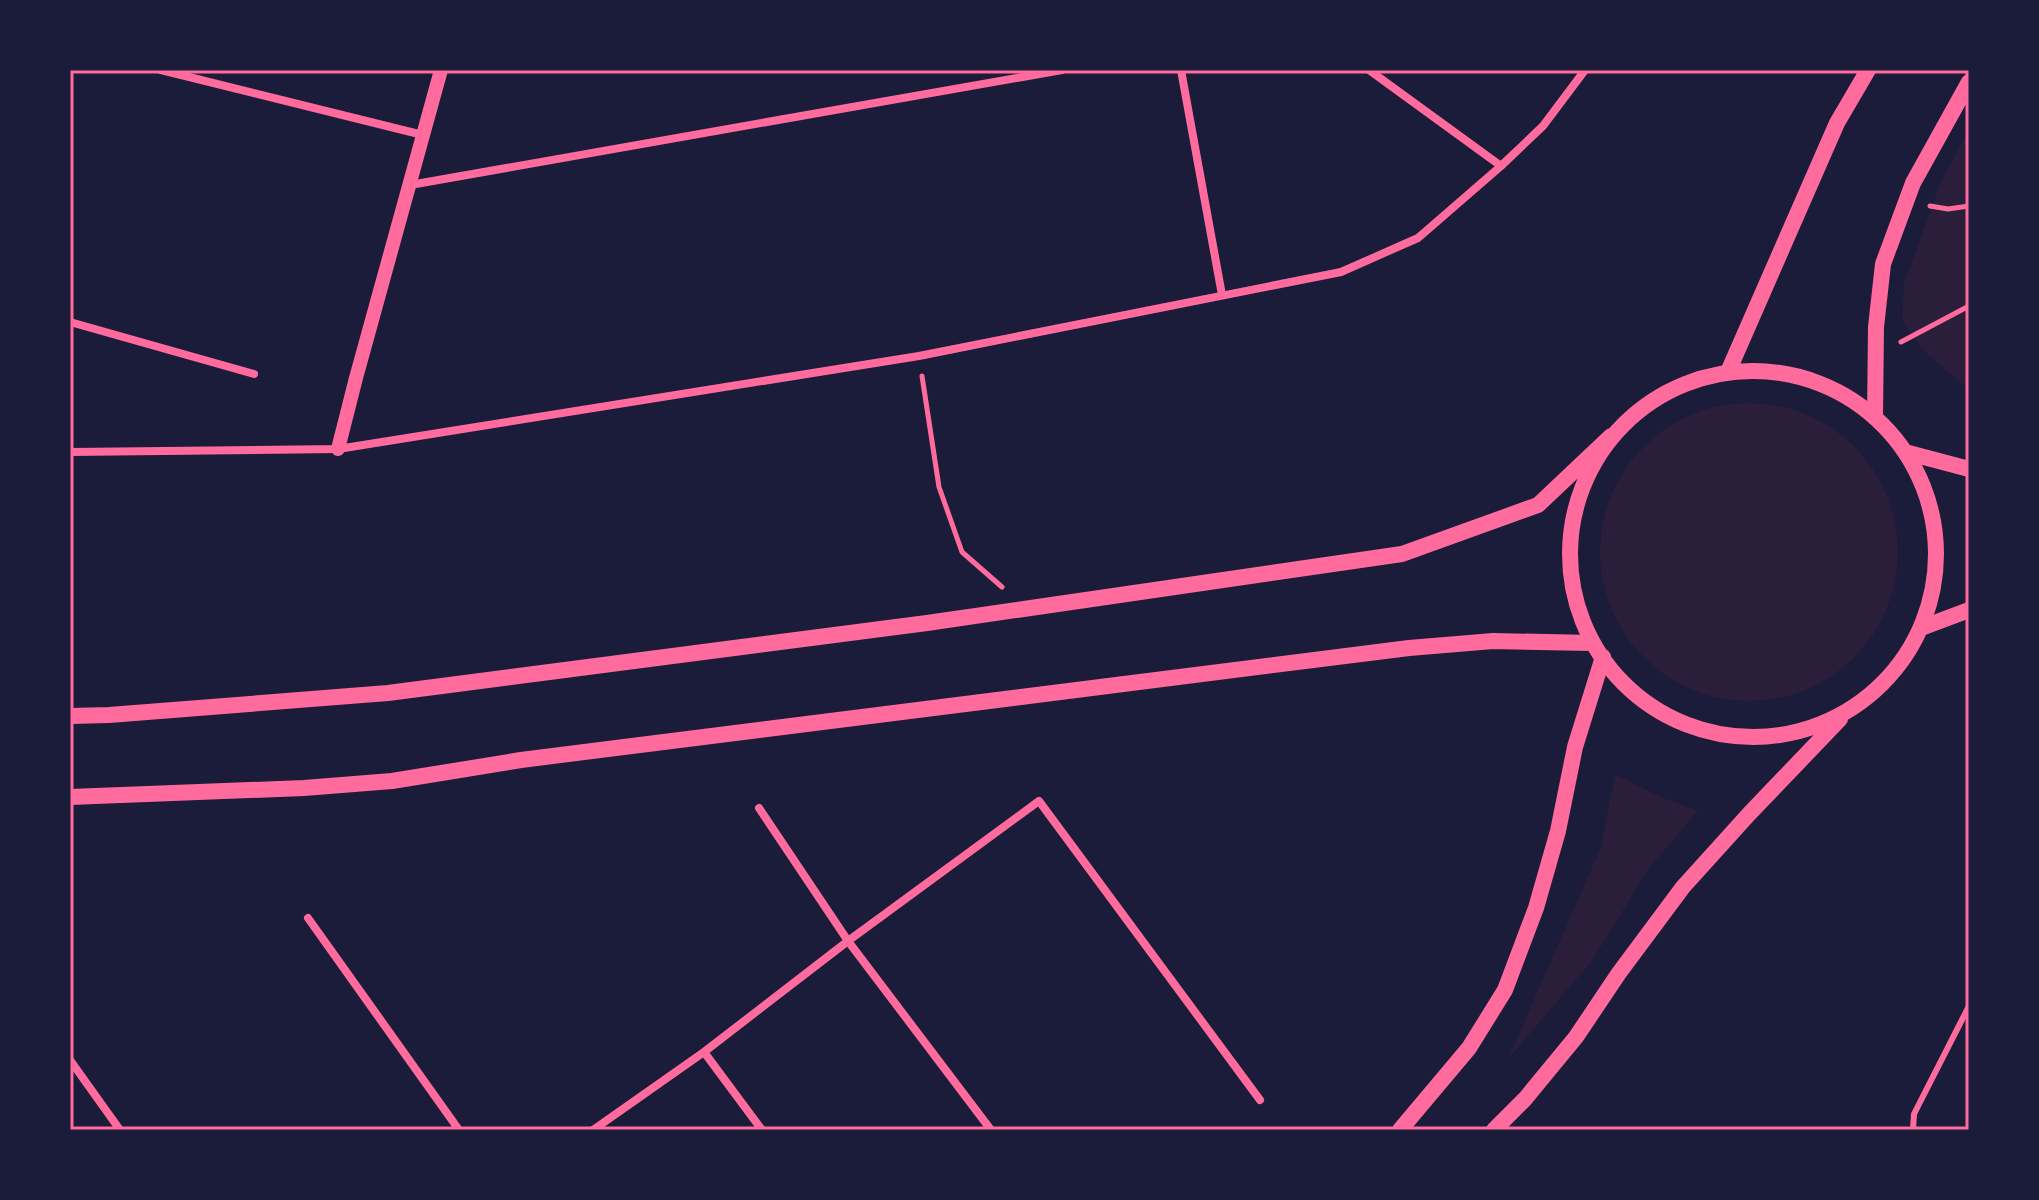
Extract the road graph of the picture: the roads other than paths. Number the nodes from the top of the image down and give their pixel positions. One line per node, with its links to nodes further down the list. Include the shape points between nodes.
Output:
1 (161, 70): 9 (street)
2 (441, 70): 9 (street)
3 (1062, 70): 11 (street)
4 (1181, 70): 12 (street)
5 (1369, 70): 10 (street)
6 (1585, 70): 10 (street, via 1543,126)
7 (1868, 70): 14 (main road, via 1837,123)
8 (1969, 82): 16 (main road, via 1913,183 1883,264)
9 (423, 135): 11 (street)
10 (1501, 166): 12 (street, via 1418,238 1341,272)
11 (410, 185): 18 (street)
12 (1222, 295): 18 (street, via 919,356)
13 (70, 322): 15 (street)
14 (1728, 372): 16 (main road, via 1780,373 1831,388); 17 (main road, via 1684,383 1644,405)
15 (254, 374)
16 (1875, 418): 20 (main road)
17 (1611, 436): 24 (main road, via 1583,483 1570,536 1573,591); 27 (main road, via 1538,505 1402,554 388,693)
18 (338, 449): 19 (street)
19 (70, 452)
20 (1905, 452): 21 (main road); 23 (main road, via 1926,493 1936,538 1934,584)
21 (1969, 469)
22 (1969, 610): 23 (main road)
23 (1921, 628): 26 (main road, via 1891,675)
24 (1592, 643): 25 (main road); 28 (main road, via 1493,641 1409,648 521,760 392,781)
25 (1603, 657): 26 (main road, via 1616,677 1648,705 1685,725 1726,736 1781,735); 41 (main road, via 1536,908 1505,990 1469,1048)
26 (1847, 712): 42 (main road, via 1683,887 1576,1037)
27 (70, 716)
28 (70, 797)
29 (759, 808): 31 (street)
30 (308, 918): 37 (street)
31 (848, 941): 33 (street); 35 (street, via 1039,801); 40 (street)
32 (1969, 1006): 43 (lane, via 1914,1114)
33 (704, 1052): 38 (street); 39 (street)
34 (70, 1060): 36 (street)
35 (1260, 1100)
36 (120, 1130)
37 (459, 1130)
38 (593, 1130)
39 (762, 1130)
40 (991, 1130)
41 (1400, 1130)
42 (1494, 1130)
43 (1913, 1130)

